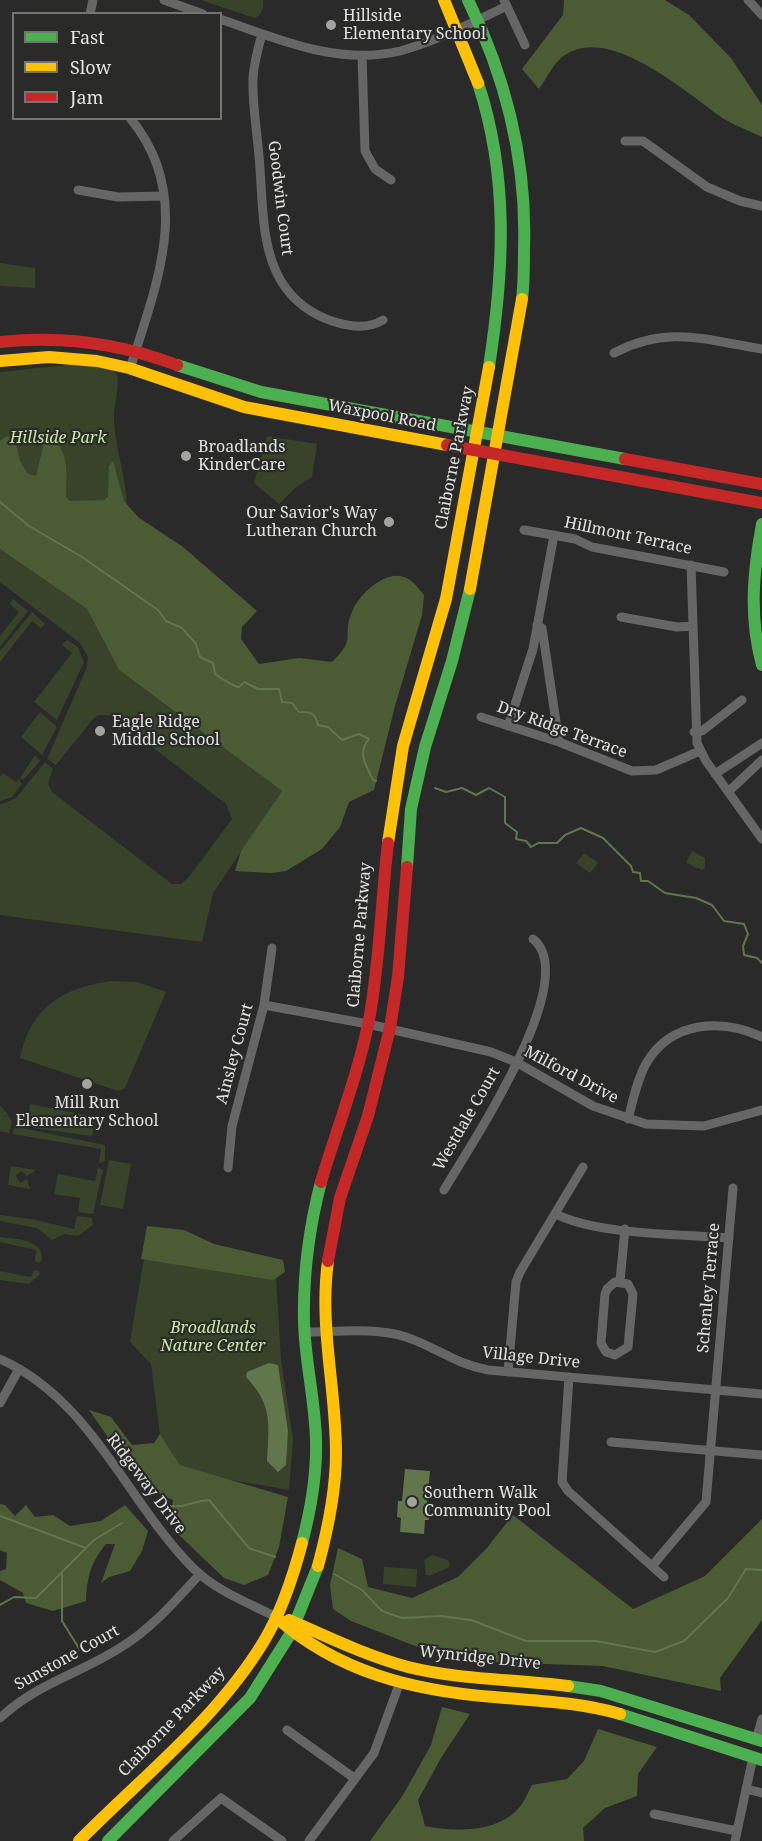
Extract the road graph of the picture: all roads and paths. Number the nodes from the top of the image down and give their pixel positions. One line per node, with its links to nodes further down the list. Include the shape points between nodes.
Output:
1 (164, 0): 6 (street)
2 (444, 0): 10 (main road, Claiborne Parkway)
3 (468, 0): 8 (main road)
4 (748, 0): 7 (street)
5 (506, 3): 8 (street); 12 (street)
6 (197, 12)
7 (762, 15)
8 (478, 19): 10 (street); 28 (main road, via 513,124 525,218 523,291)
9 (222, 20): 11 (street)
10 (458, 28): 13 (street, via 400,51); 27 (main road, Claiborne Parkway, via 490,117 503,209 502,290)
11 (262, 34): 13 (street, via 307,48); 20 (street, Goodwin Court, via 255,58 253,93 268,248 276,272 294,299 316,314 363,327)
12 (525, 45)
13 (362, 55): 16 (street, via 365,151 375,169)
14 (132, 120): 18 (street, via 153,154)
15 (625, 141): 19 (street, via 643,141 707,187)
16 (391, 180)
17 (78, 190): 18 (street, via 118,197)
18 (164, 196): 23 (street, via 164,253)
19 (762, 206)
20 (383, 320)
21 (0, 342): 23 (main road, Waxpool Road, via 74,340)
22 (762, 349): 24 (street, via 671,335 647,338)
23 (136, 351): 26 (street); 27 (main road, Waxpool Road, via 244,388)
24 (614, 353)
25 (0, 361): 26 (main road, Waxpool Road, via 68,358)
26 (130, 369): 29 (main road, Waxpool Road, via 235,405)
27 (477, 431): 28 (main road, Waxpool Road); 29 (main road, Claiborne Parkway)
28 (498, 436): 30 (main road); 31 (main road, Waxpool Road)
29 (474, 450): 30 (main road, Waxpool Road); 59 (main road, Claiborne Parkway, via 444,607 409,725 392,801 384,856 378,964)
30 (496, 453): 32 (main road, Waxpool Road); 60 (main road, via 465,612 411,809 398,977)
31 (762, 484)
32 (762, 503)
33 (762, 524): 41 (main road, via 754,565 752,608)
34 (524, 530): 35 (street, Hillmont Terrace)
35 (555, 535): 36 (street, Hillmont Terrace, via 592,547); 39 (street)
36 (691, 565): 37 (street, Hillmont Terrace); 40 (street)
37 (724, 572)
38 (621, 617): 40 (street)
39 (537, 625): 44 (street); 46 (street, via 542,628 546,646)
40 (693, 626): 45 (street)
41 (762, 665)
42 (742, 700): 45 (street, via 702,731)
43 (481, 717): 44 (street, Dry Ridge Terrace)
44 (508, 726): 46 (street, Dry Ridge Terrace)
45 (694, 732): 48 (street)
46 (559, 742): 48 (street, Dry Ridge Terrace, via 632,771 656,770)
47 (762, 743): 49 (street)
48 (700, 751): 52 (street)
49 (744, 756): 51 (street); 52 (street)
50 (762, 760): 51 (street)
51 (752, 768): 53 (street)
52 (715, 774): 53 (street)
53 (728, 792): 54 (street)
54 (758, 825): 55 (street)
55 (762, 839)
56 (533, 939): 62 (street, Westdale Court, via 544,952 545,984 538,1015)
57 (272, 948): 58 (street, Ainsley Court)
58 (264, 1005): 59 (street, Milford Drive); 66 (street, Ainsley Court, via 237,1101)
59 (368, 1024): 60 (street, Milford Drive); 73 (main road, Claiborne Parkway, via 314,1213 304,1285)
60 (390, 1028): 62 (street, Milford Drive, via 473,1047); 74 (main road, via 332,1233)
61 (762, 1037): 64 (street, via 720,1025 695,1027 673,1036 647,1063)
62 (516, 1062): 64 (street, Milford Drive, via 593,1106); 68 (street, Westdale Court)
63 (762, 1110): 64 (street, Milford Drive, via 695,1126 666,1126)
64 (628, 1119)
65 (583, 1167): 69 (street)
66 (228, 1168)
67 (733, 1188): 71 (street, Schenley Terrace)
68 (444, 1190)
69 (556, 1214): 70 (street, via 582,1225); 77 (street, via 516,1282)
70 (625, 1229): 71 (street); 72 (street)
71 (729, 1238): 79 (street, Schenley Terrace)
72 (620, 1281): 72 (street, via 607,1289 602,1343 606,1352 615,1356 628,1347 633,1294 628,1284)
73 (304, 1332): 74 (street, Village Drive); 88 (main road, Claiborne Parkway, via 315,1419 315,1471 301,1550)
74 (325, 1332): 77 (street, Village Drive, via 390,1333 419,1342 464,1366); 89 (main road, via 336,1432 335,1480 318,1566)
75 (0, 1359): 76 (street, Ridgeway Drive)
76 (19, 1369): 81 (street); 86 (street, Ridgeway Drive, via 65,1404 180,1554)
77 (508, 1372): 78 (street, Village Drive)
78 (569, 1377): 79 (street, Village Drive); 85 (street, via 562,1482)
79 (716, 1390): 80 (street, Village Drive); 83 (street, Schenley Terrace)
80 (762, 1394)
81 (0, 1403)
82 (610, 1442): 83 (street)
83 (711, 1450): 84 (street); 85 (street, Schenley Terrace, via 703,1508)
84 (762, 1455)
85 (652, 1566): 87 (street)
86 (200, 1574): 88 (street, Ridgeway Drive, via 233,1597); 91 (street, Sunstone Court, via 141,1633 106,1656 44,1685)
87 (664, 1577)
88 (276, 1617): 89 (main road, Wynridge Drive); 101 (main road, Claiborne Parkway, via 254,1655 217,1704)
89 (293, 1627): 90 (main road, Wynridge Drive, via 356,1666); 94 (main road, Wynridge Drive, via 409,1667 601,1691); 102 (main road, via 250,1698)
90 (400, 1682): 95 (main road, Wynridge Drive, via 462,1694 595,1708); 96 (street, via 382,1737)
91 (0, 1718)
92 (762, 1719): 94 (street)
93 (287, 1730): 96 (street)
94 (759, 1741)
95 (757, 1759): 97 (street)
96 (354, 1778): 105 (street)
97 (746, 1789): 98 (street); 100 (street)
98 (762, 1793)
99 (654, 1814): 100 (street)
100 (737, 1831): 106 (street)
101 (79, 1841)
102 (108, 1841)
103 (173, 1841): 104 (street, via 221,1798)
104 (282, 1841)
105 (309, 1841)
106 (735, 1841)

